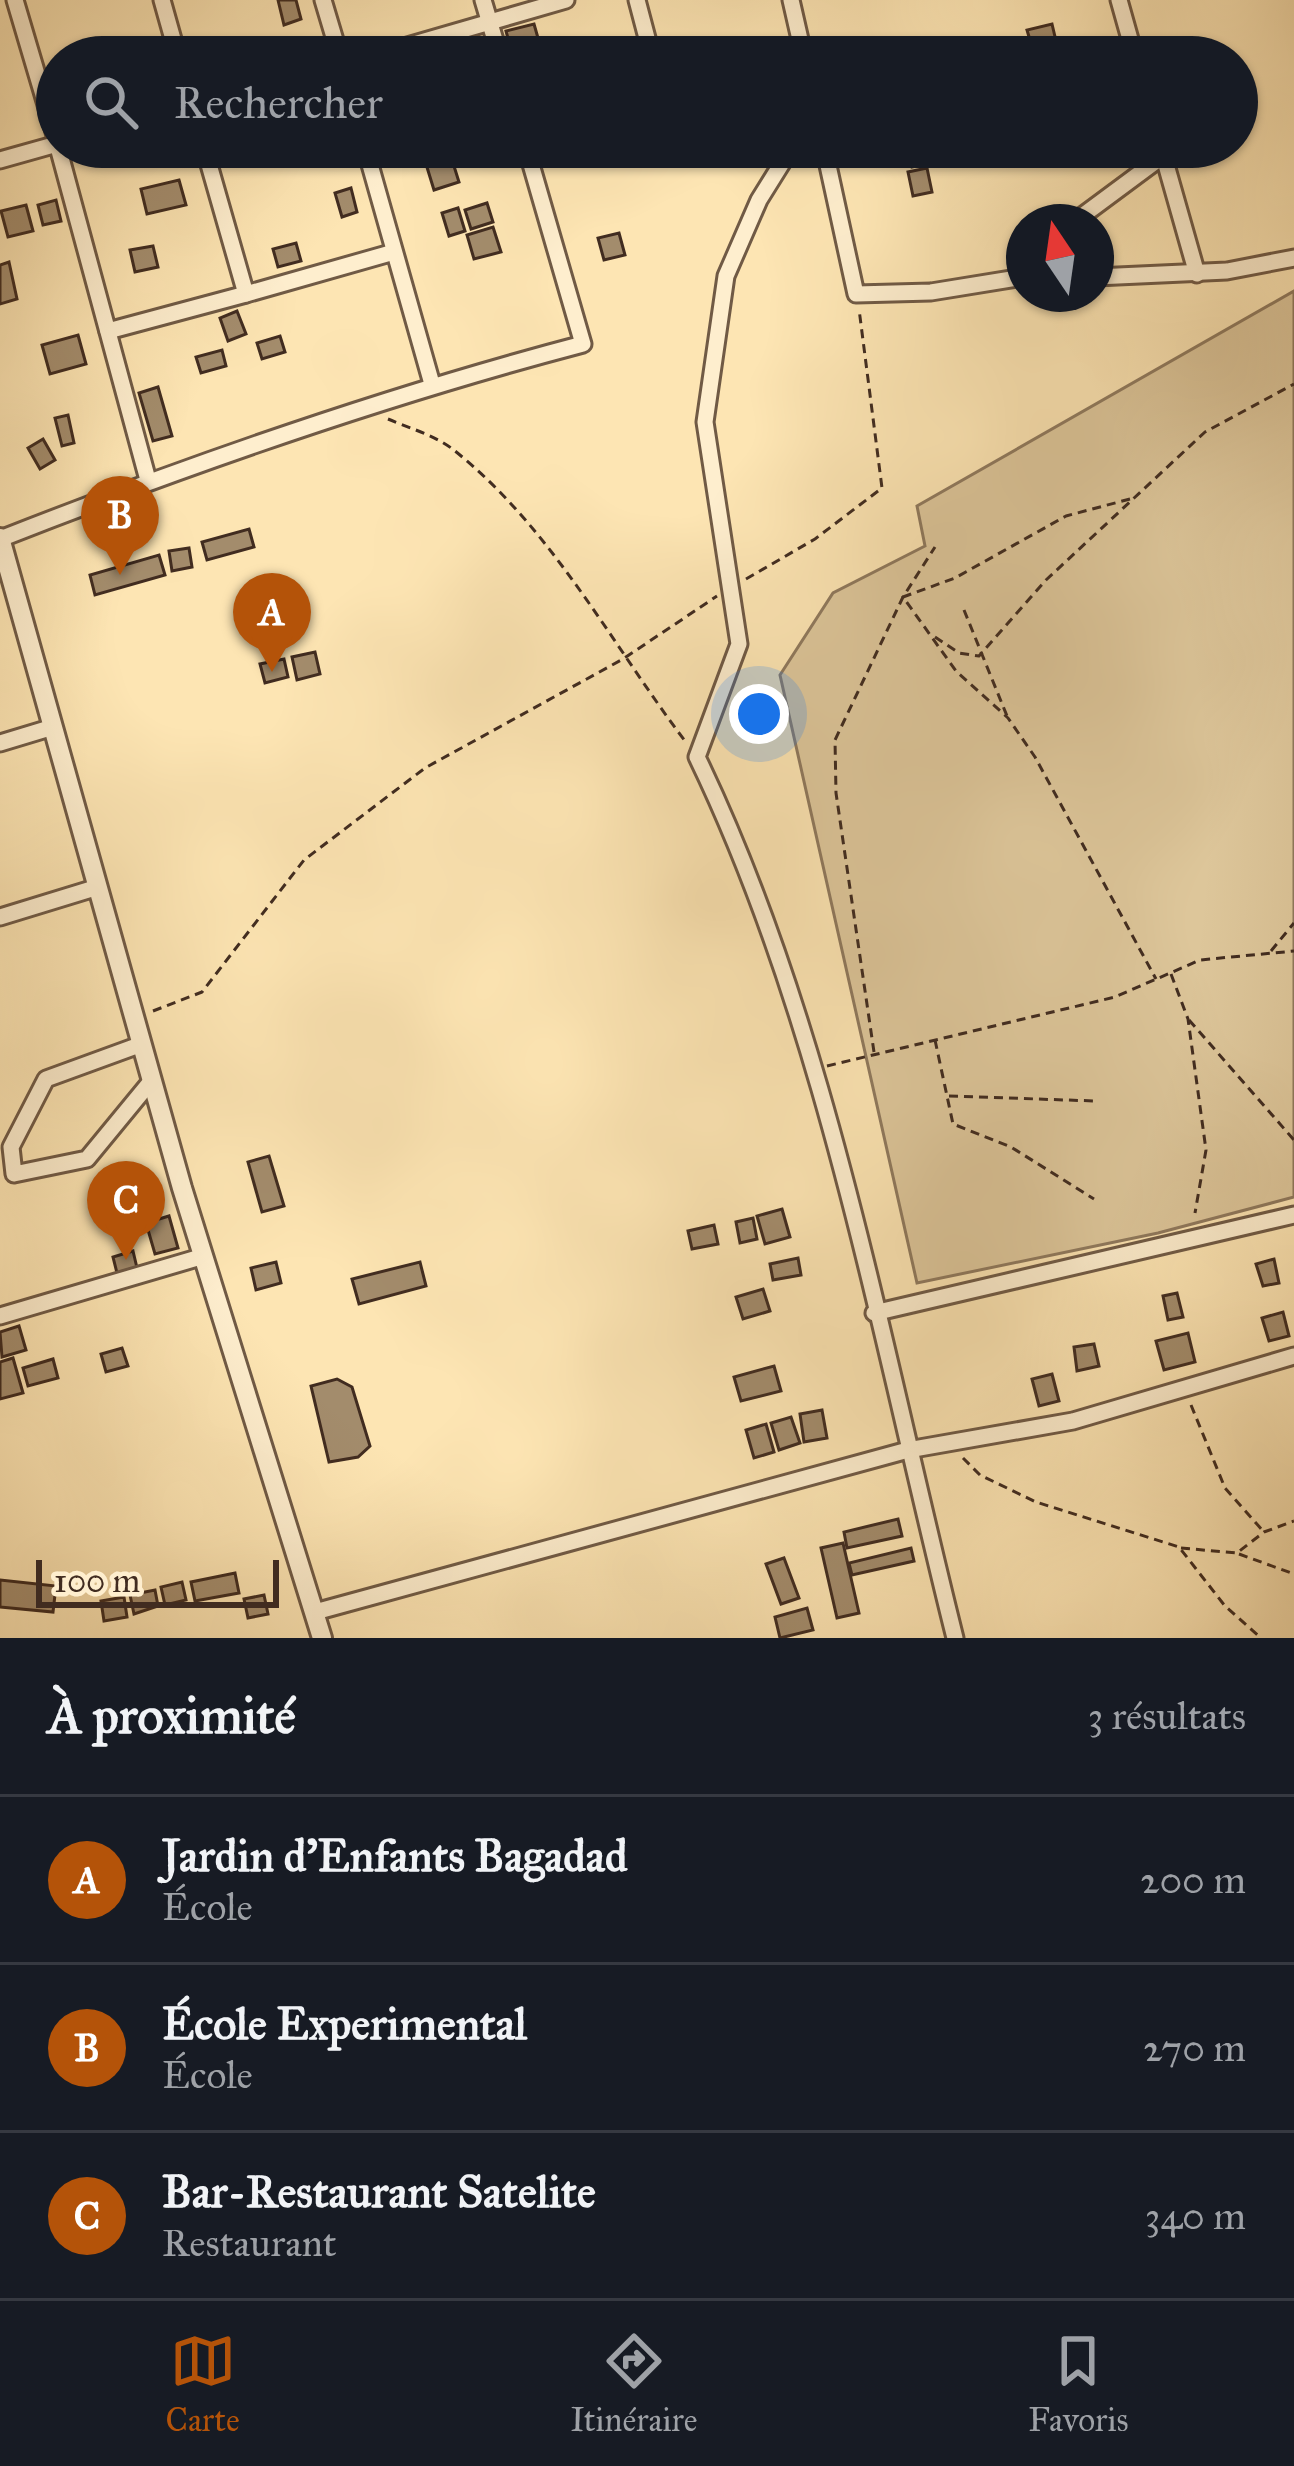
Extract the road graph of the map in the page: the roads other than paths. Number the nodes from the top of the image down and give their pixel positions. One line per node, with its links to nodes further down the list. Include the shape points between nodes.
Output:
1 (15, 0): 17 (street)
2 (162, 0): 10 (street)
3 (323, 0): 11 (street)
4 (483, 0): 9 (street)
5 (566, 0): 9 (street)
6 (637, 0): 14 (street)
7 (791, 0): 15 (street)
8 (1119, 0): 16 (street)
9 (490, 21): 12 (street); 13 (street)
10 (172, 36)
11 (334, 36)
12 (440, 36)
13 (494, 36)
14 (646, 36)
15 (799, 36)
16 (1129, 36)
17 (36, 72)
18 (36, 150): 19 (street)
19 (0, 160)
20 (64, 168): 35 (street)
21 (209, 168): 34 (street)
22 (371, 168): 29 (street)
23 (532, 168): 36 (street, via 583,344)
24 (779, 168): 47 (street, via 726,276 705,422 739,644 697,757 727,820 814,1070)
25 (829, 168): 33 (street, via 856,294)
26 (1142, 168): 28 (street)
27 (1167, 168): 31 (street)
28 (1097, 204)
29 (394, 252): 34 (street); 36 (street)
30 (1294, 259): 31 (street)
31 (1197, 274): 32 (street)
32 (1114, 276)
33 (1006, 280)
34 (246, 294): 35 (street)
35 (108, 331): 37 (street)
36 (432, 384): 37 (street)
37 (148, 480): 38 (street)
38 (0, 539): 39 (street)
39 (53, 727): 40 (street); 41 (street)
40 (0, 742)
41 (98, 887): 42 (street); 43 (street)
42 (0, 916)
43 (142, 1044): 44 (street); 44 (street, via 46,1079 11,1147 14,1174 87,1159)
44 (152, 1080): 46 (street)
45 (1294, 1215): 47 (street)
46 (204, 1256): 48 (street); 51 (street)
47 (874, 1313): 50 (street)
48 (0, 1316)
49 (1294, 1356): 50 (street, via 1073,1421)
50 (908, 1450): 51 (street); 53 (street)
51 (316, 1612): 52 (street)
52 (322, 1638)
53 (955, 1638)

